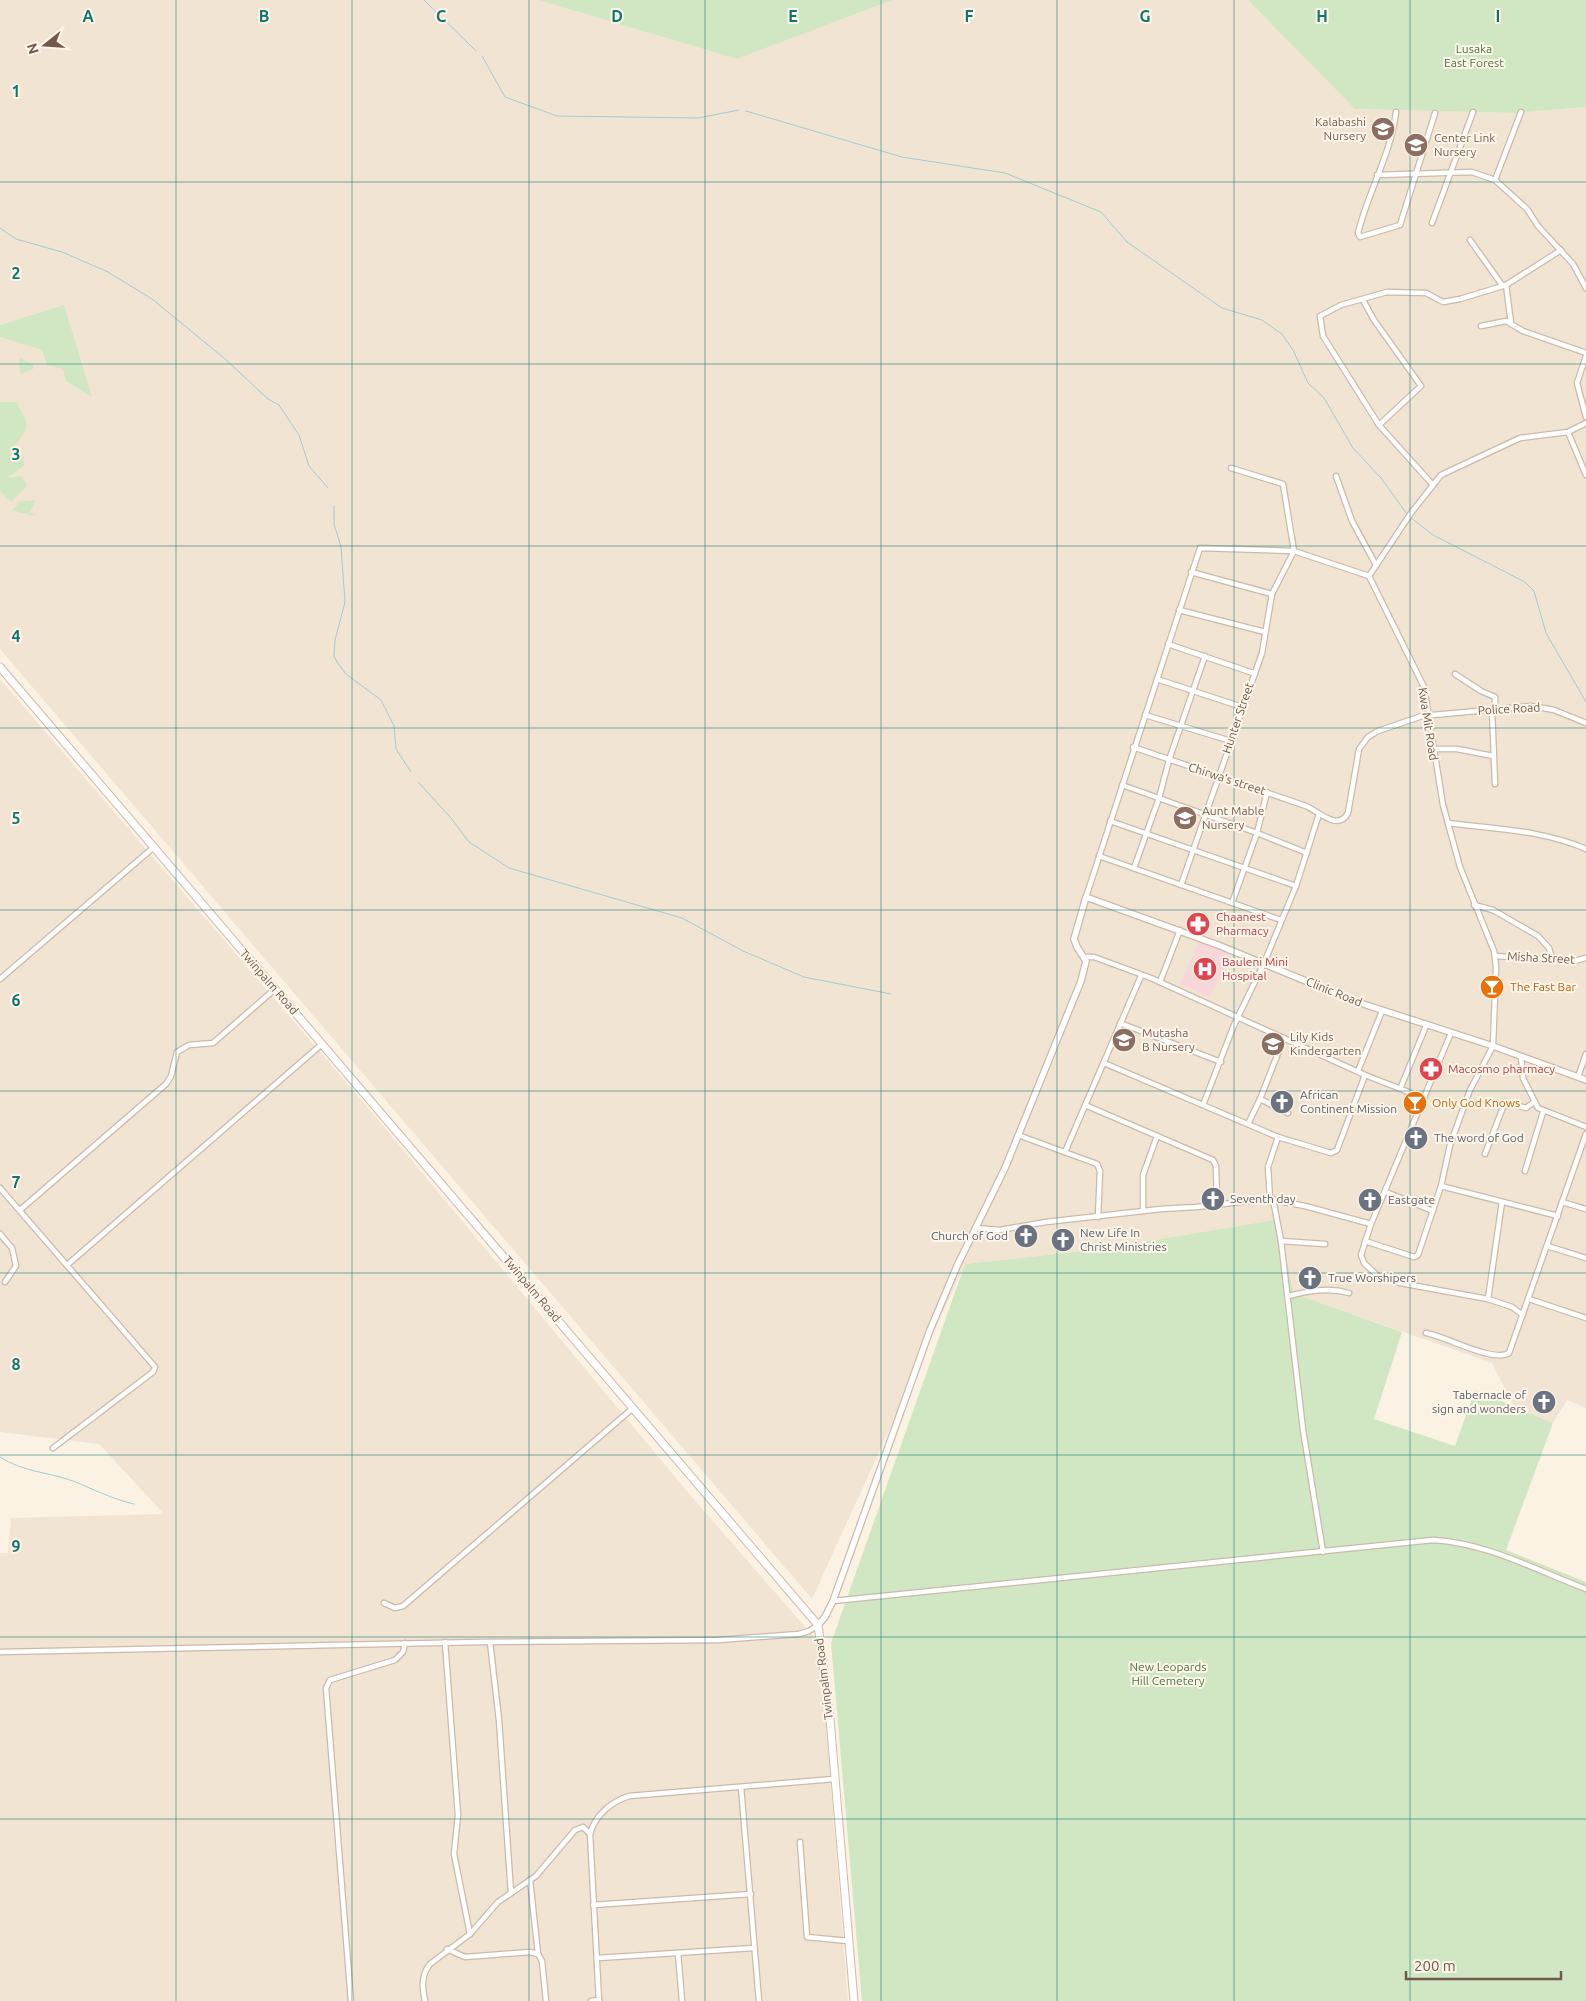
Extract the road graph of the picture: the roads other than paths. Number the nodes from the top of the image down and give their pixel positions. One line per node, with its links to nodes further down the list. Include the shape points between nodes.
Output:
1 (1396, 112): 7 (street, via 1393,134)
2 (1473, 112): 5 (street)
3 (1521, 112): 8 (street)
4 (1435, 113): 6 (street)
5 (1449, 172): 6 (street); 8 (street, via 1472,172); 9 (street)
6 (1415, 173): 7 (street); 7 (street, via 1400,225 1360,237 1358,233 1365,204)
7 (1377, 175)
8 (1496, 180): 11 (street, via 1522,204)
9 (1432, 223)
10 (1470, 240): 12 (street)
11 (1561, 250): 12 (street); 13 (street)
12 (1504, 285): 14 (street, via 1447,302 1426,293 1391,292); 15 (street)
13 (1586, 288)
14 (1363, 300): 20 (street, via 1421,386); 20 (street, via 1322,313 1320,326)
15 (1511, 323): 16 (street, via 1502,321); 17 (street, via 1522,331)
16 (1481, 326)
17 (1586, 355): 18 (street, via 1577,383)
18 (1586, 417)
19 (1586, 423): 21 (street)
20 (1379, 425): 25 (street)
21 (1568, 432): 23 (street); 25 (street, via 1520,438 1446,472)
22 (1231, 468): 26 (street, via 1283,484)
23 (1586, 475)
24 (1336, 476): 27 (street, via 1352,521)
25 (1433, 485): 27 (street)
26 (1294, 552): 28 (street, via 1200,548); 29 (street); 30 (street, Hunter Street)
27 (1376, 565): 29 (street)
28 (1191, 572): 30 (street); 31 (street)
29 (1369, 576): 43 (street, Kwa Mit Road, via 1420,677)
30 (1272, 594): 32 (street, Hunter Street)
31 (1179, 610): 32 (street); 33 (street)
32 (1265, 632): 36 (street, Hunter Street, via 1262,653)
33 (1168, 644): 34 (street); 38 (street)
34 (1205, 656): 36 (street); 39 (street)
35 (0, 668): 62 (main road, Twinpalm Road)
36 (1254, 673): 40 (street, Hunter Street)
37 (1455, 674): 41 (street, via 1495,697)
38 (1157, 679): 39 (street); 42 (street)
39 (1192, 692): 40 (street); 45 (street)
40 (1242, 707): 46 (street, Hunter Street)
41 (1494, 709): 43 (street, Police Road); 44 (street, Police Road, via 1539,706); 49 (street)
42 (1145, 714): 45 (street); 47 (street)
43 (1429, 715): 48 (street, Kwa Mit Road); 56 (street, Police Road, via 1368,737 1359,749 1346,816 1334,821)
44 (1586, 723)
45 (1180, 727): 46 (street); 50 (street)
46 (1231, 741): 51 (street, Hunter Street)
47 (1133, 747): 50 (street, Chirwa’s street); 53 (street)
48 (1433, 749): 49 (street, via 1457,749); 59 (street, Kwa Mit Road)
49 (1493, 756): 52 (street)
50 (1169, 760): 51 (street, Chirwa’s street); 55 (street)
51 (1218, 776): 54 (street, Chirwa’s street); 57 (street, Hunter Street)
52 (1495, 784)
53 (1122, 785): 55 (street); 58 (street)
54 (1267, 792): 56 (street, Chirwa’s street); 60 (street)
55 (1159, 798): 57 (street); 61 (street)
56 (1319, 814): 65 (street)
57 (1206, 816): 60 (street); 64 (street, Hunter Street)
58 (1110, 821): 61 (street); 66 (street)
59 (1448, 823): 63 (street, via 1542,835); 73 (street, Kwa Mit Road)
60 (1257, 833): 65 (street); 68 (street)
61 (1147, 834): 64 (street); 67 (street)
62 (154, 847): 82 (street); 84 (main road, Twinpalm Road)
63 (1586, 849)
64 (1193, 851): 68 (street); 69 (street, Hunter Street)
65 (1307, 853): 70 (street)
66 (1099, 856): 67 (street); 71 (street)
67 (1134, 868): 69 (street)
68 (1245, 868): 70 (street); 72 (street)
69 (1181, 885): 72 (street)
70 (1296, 886): 74 (street)
71 (1086, 897): 75 (street, Clinic Road); 77 (street, via 1074,938 1076,947)
72 (1232, 903): 74 (street)
73 (1474, 905): 76 (street, Kwa Mit Road); 79 (street, via 1493,910 1538,936 1549,948)
74 (1281, 920): 80 (street)
75 (1180, 930): 80 (street, Clinic Road); 83 (street)
76 (1496, 956): 79 (street, Misha Street); 92 (street, Kwa Mit Road)
77 (1085, 957): 81 (street, via 1094,957); 112 (street, via 1081,981)
78 (1586, 958): 79 (street, Misha Street, via 1574,961)
79 (1552, 959)
80 (1264, 963): 85 (street, Clinic Road); 86 (street)
81 (1141, 976): 83 (street); 87 (street)
82 (0, 979)
83 (1160, 982): 86 (street)
84 (275, 989): 91 (main road, Twinpalm Road); 128 (street, via 213,1043 189,1045 178,1052 166,1084)
85 (1382, 1010): 88 (street, Clinic Road); 97 (street)
86 (1238, 1018): 90 (street); 95 (street)
87 (1120, 1022): 95 (street); 96 (street)
88 (1426, 1026): 89 (street, Clinic Road); 101 (street)
89 (1452, 1034): 92 (street, Clinic Road); 102 (street)
90 (1284, 1038): 97 (street); 103 (street)
91 (322, 1044): 141 (street); 150 (main road, Twinpalm Road)
92 (1493, 1046): 94 (street, Clinic Road); 118 (street, via 1470,1090 1450,1145)
93 (1586, 1054): 99 (street)
94 (1521, 1057): 99 (street, Clinic Road); 104 (street, via 1522,1078)
95 (1221, 1062): 106 (street)
96 (1104, 1063): 105 (street); 106 (street)
97 (1358, 1071): 98 (street)
98 (1365, 1075): 101 (street); 114 (street, via 1335,1152)
99 (1578, 1077): 100 (street, Clinic Road)
100 (1586, 1080)
101 (1400, 1089): 102 (street)
102 (1424, 1098): 120 (street)
103 (1260, 1099): 108 (street); 109 (street)
104 (1534, 1102): 107 (street); 116 (street, via 1526,1108 1505,1102)
105 (1085, 1105): 113 (street); 115 (street)
106 (1203, 1105): 109 (street)
107 (1543, 1112): 110 (street); 117 (street)
108 (1288, 1113)
109 (1248, 1124): 114 (street)
110 (1586, 1127)
111 (1586, 1134): 125 (street)
112 (1018, 1135): 115 (street); 134 (street)
113 (1157, 1136): 126 (street, via 1215,1163); 129 (street, via 1143,1175)
114 (1278, 1137): 123 (street, via 1268,1167)
115 (1065, 1152): 132 (street, via 1099,1167)
116 (1485, 1154)
117 (1525, 1172)
118 (1441, 1186): 124 (street); 130 (street)
119 (0, 1188): 121 (street)
120 (1386, 1192): 130 (street); 133 (street)
121 (4, 1193): 122 (street); 128 (street)
122 (0, 1198)
123 (1271, 1199): 126 (street); 133 (street); 136 (street)
124 (1502, 1202): 131 (street); 145 (street)
125 (1562, 1202): 127 (street); 131 (street)
126 (1217, 1204): 129 (street)
127 (1586, 1209)
128 (20, 1210): 141 (street)
129 (1143, 1211): 132 (street)
130 (1433, 1212): 137 (street, via 1416,1257)
131 (1558, 1216): 139 (street)
132 (1098, 1217): 134 (street, via 1000,1230)
133 (1371, 1224): 137 (street)
134 (975, 1228): 154 (street, via 918,1361)
135 (0, 1234): 142 (street, via 12,1248 16,1266)
136 (1281, 1241): 138 (street); 144 (street)
137 (1365, 1241): 145 (street, via 1361,1255 1364,1263 1378,1276 1400,1283)
138 (1325, 1244)
139 (1547, 1246): 140 (street); 146 (street)
140 (1586, 1258)
141 (67, 1265): 151 (street, via 155,1367 154,1372)
142 (5, 1282)
143 (1349, 1293): 144 (street, via 1335,1289)
144 (1288, 1296): 152 (street, via 1303,1430)
145 (1488, 1298): 147 (street)
146 (1529, 1299): 147 (street); 148 (street)
147 (1523, 1315): 149 (street, via 1510,1350 1504,1356)
148 (1586, 1318)
149 (1426, 1333)
150 (633, 1408): 155 (street, via 403,1606 395,1608); 156 (main road, Twinpalm Road)
151 (53, 1448)
152 (1323, 1552): 153 (street, via 1450,1541 1503,1555); 154 (street)
153 (1586, 1589)
154 (833, 1601): 156 (street)
155 (384, 1603)
156 (818, 1625): 158 (street, via 799,1634 749,1638); 161 (main road, Twinpalm Road)
157 (446, 1642): 158 (street); 159 (street); 169 (street, via 458,1815 454,1854)
158 (490, 1642): 166 (street)
159 (405, 1643): 160 (street); 176 (street, via 403,1652 395,1660 330,1680 326,1688)
160 (0, 1652)
161 (834, 1779): 162 (street); 170 (main road, Twinpalm Road)
162 (741, 1787): 163 (street, via 620,1799 600,1814); 167 (street)
163 (590, 1834): 165 (street, via 583,1827 575,1830); 168 (street)
164 (800, 1842): 170 (street, via 808,1937)
165 (530, 1880): 166 (street); 174 (street)
166 (511, 1893): 169 (street, via 494,1906)
167 (751, 1894): 168 (street); 171 (street)
168 (593, 1905): 175 (street)
169 (470, 1934): 172 (street)
170 (848, 1941): 183 (main road, Twinpalm Road)
171 (754, 1948): 173 (street); 182 (street)
172 (447, 1949): 174 (street, via 465,1957); 177 (street, via 426,1969 423,1982)
173 (678, 1953): 175 (street); 181 (street)
174 (538, 1954): 178 (street, via 542,1962)
175 (598, 1958): 180 (street)
176 (351, 2001)
177 (425, 2001)
178 (546, 2001)
179 (591, 2001): 180 (street)
180 (600, 2001)
181 (682, 2001)
182 (759, 2001)
183 (854, 2001)

